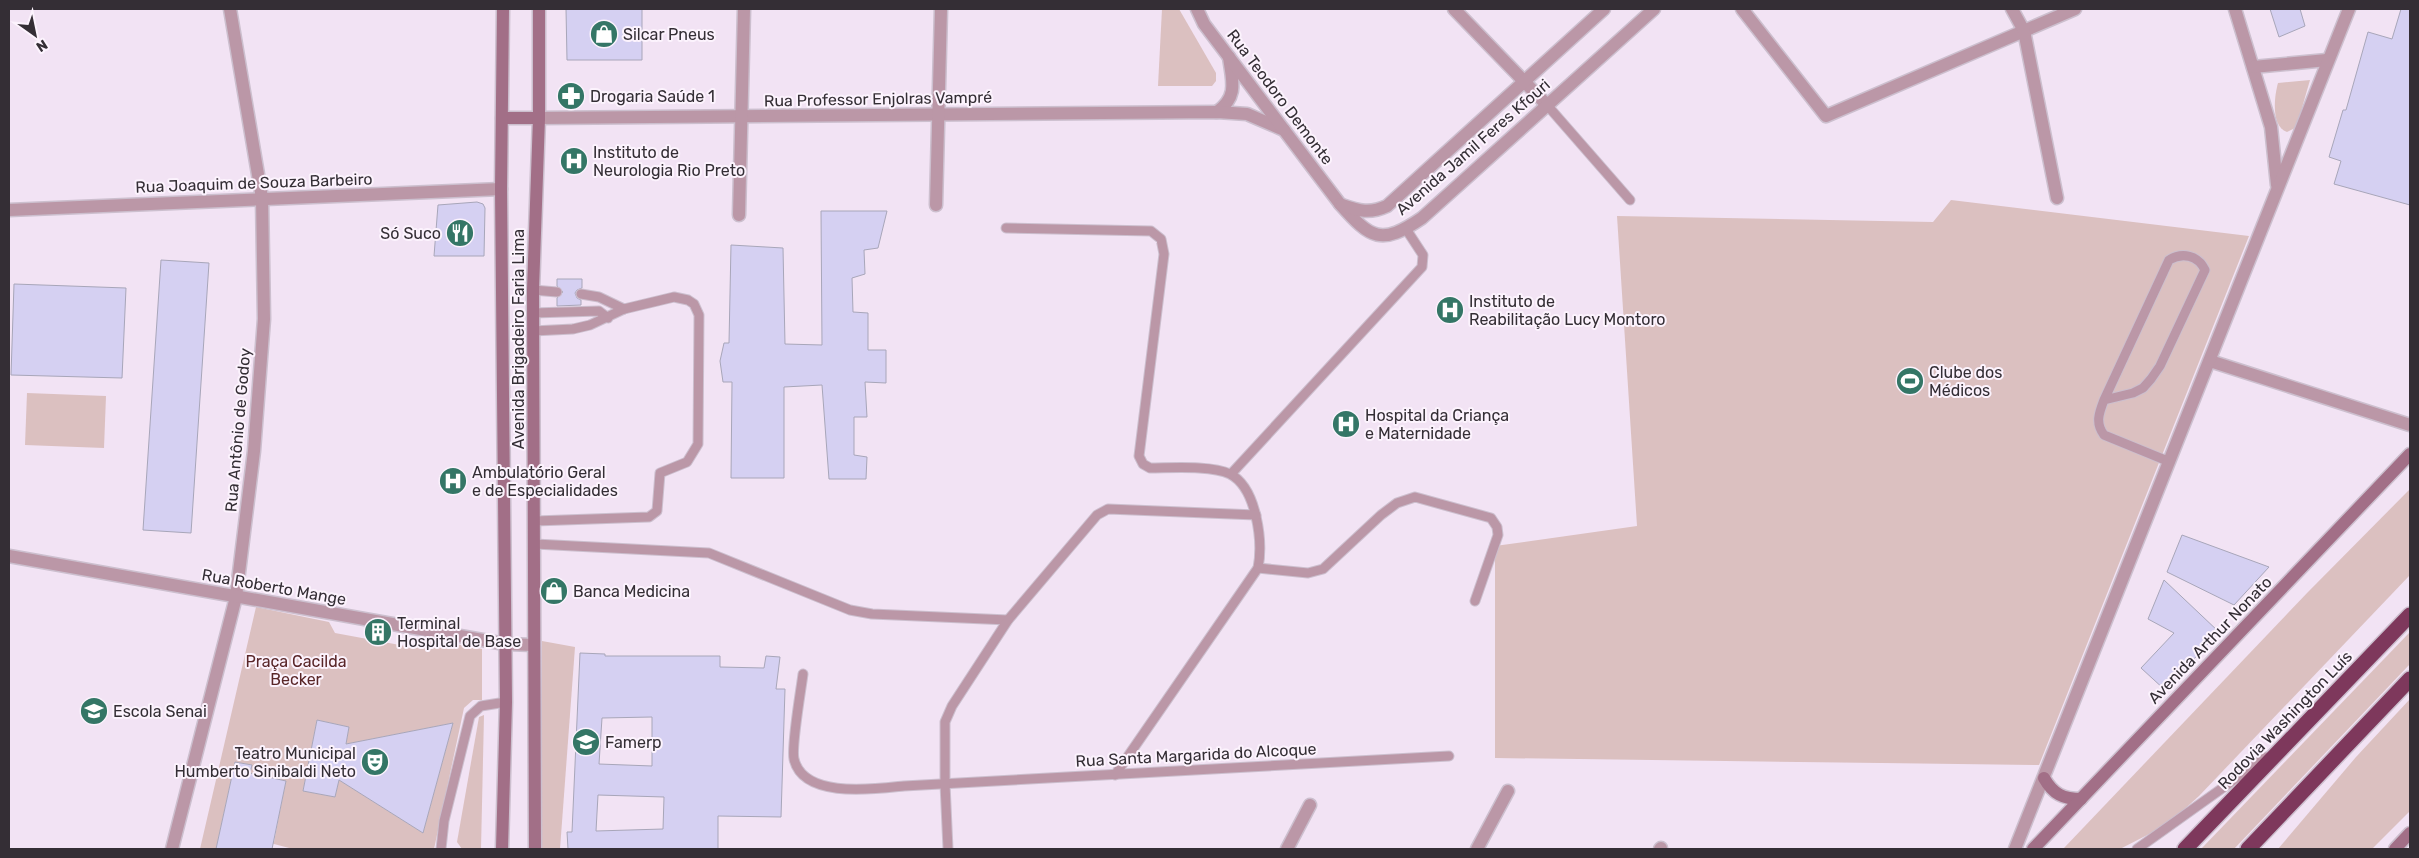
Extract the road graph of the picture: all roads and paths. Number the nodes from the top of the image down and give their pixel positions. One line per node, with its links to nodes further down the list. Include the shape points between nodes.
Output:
1 (230, 9): 29 (street, Rua Antônio de Godoy)
2 (503, 9): 24 (main road, Avenida Brigadeiro Faria Lima)
3 (539, 9): 25 (main road, Avenida Brigadeiro Faria Lima)
4 (744, 9): 23 (street)
5 (941, 9): 22 (street)
6 (1197, 9): 16 (street, Rua Teodoro Demonte)
7 (1454, 9): 19 (street)
8 (1604, 9): 19 (street, Avenida Jamil Feres Kfouri)
9 (1654, 9): 20 (street, Avenida Jamil Feres Kfouri)
10 (1742, 9): 15 (street, via 1826,116)
11 (2012, 9): 15 (street)
12 (2075, 9): 15 (street)
13 (2235, 9): 18 (street)
14 (2349, 9): 17 (street)
15 (2024, 32): 30 (street)
16 (1228, 57): 21 (street, via 1233,89 1228,104); 26 (street, Rua Teodoro Demonte)
17 (2327, 60): 18 (street); 27 (street)
18 (2253, 67): 27 (street, via 2271,127)
19 (1525, 81): 20 (street); 33 (street, Avenida Jamil Feres Kfouri, via 1387,206 1373,212)
20 (1547, 105): 31 (lane); 37 (street, Avenida Jamil Feres Kfouri)
21 (1217, 112): 22 (street, Rua Professor Enjolras Vampré); 26 (street, Rua Professor Enjolras Vampré, via 1247,114)
22 (938, 114): 23 (street, Rua Professor Enjolras Vampré); 32 (street)
23 (743, 116): 25 (street, Rua Professor Enjolras Vampré); 35 (street)
24 (502, 118): 25 (main road); 28 (main road, Avenida Brigadeiro Faria Lima)
25 (539, 118): 38 (main road, Avenida Brigadeiro Faria Lima)
26 (1284, 130): 33 (street, Rua Teodoro Demonte)
27 (2278, 188): 45 (street)
28 (501, 189): 29 (street, Rua Joaquim de Souza Barbeiro); 60 (main road, Avenida Brigadeiro Faria Lima)
29 (262, 198): 34 (street, Rua Joaquim de Souza Barbeiro); 56 (street, Rua Antônio de Godoy, via 264,319 254,451)
30 (2058, 198)
31 (1630, 200)
32 (936, 204)
33 (1340, 204): 37 (street, Avenida Jamil Feres Kfouri, via 1360,227 1373,234 1385,236)
34 (9, 210)
35 (739, 215)
36 (1006, 228): 50 (lane, via 1151,231 1161,239 1164,254 1139,456 1150,468 1218,470)
37 (1406, 229): 50 (lane, via 1423,255 1422,267)
38 (532, 290): 39 (lane); 42 (main road, Avenida Brigadeiro Faria Lima)
39 (557, 292)
40 (581, 294): 41 (lane, via 599,297)
41 (624, 309): 43 (lane); 52 (lane, via 674,297 694,304 699,315 698,444 688,462 660,473 657,511 649,517)
42 (533, 313): 43 (lane, via 599,311); 44 (main road, Avenida Brigadeiro Faria Lima)
43 (608, 318): 44 (lane, via 573,329)
44 (533, 331): 52 (main road, Avenida Brigadeiro Faria Lima)
45 (2210, 361): 47 (street); 49 (street)
46 (2104, 400): 46 (lane, via 2169,260 2186,255 2195,259 2205,270 2160,366 2143,388); 49 (lane, via 2098,427 2104,435)
47 (2410, 425)
48 (2410, 454): 71 (main road, Avenida Arthur Nonato)
49 (2170, 462): 68 (street)
50 (1230, 474): 51 (lane, via 1242,483)
51 (1256, 515): 55 (lane, via 1261,553); 59 (lane, via 1108,509 1097,515)
52 (535, 521): 53 (main road, Avenida Brigadeiro Faria Lima)
53 (535, 544): 59 (lane, via 709,553 850,610 872,614); 61 (main road, Avenida Brigadeiro Faria Lima)
54 (9, 556): 56 (street, Rua Roberto Mange)
55 (1258, 568): 57 (lane, via 1308,573 1323,569 1380,515 1397,503 1415,497 1490,518 1497,527 1498,535); 67 (lane)
56 (236, 597): 60 (street, Rua Roberto Mange); 74 (street, Rua Antônio de Godoy)
57 (1475, 602)
58 (2410, 615): 65 (highway, Rodovia Washington Luís)
59 (1008, 620): 69 (lane, via 945,722)
60 (504, 644): 61 (street, Rua Roberto Mange); 64 (main road, Avenida Brigadeiro Faria Lima)
61 (533, 645): 77 (main road, Avenida Brigadeiro Faria Lima)
62 (803, 674): 69 (lane, Rua Santa Margarida do Alcoque, via 793,758 801,774 812,783 862,791)
63 (2410, 679): 85 (highway)
64 (506, 702): 75 (lane, via 481,706 470,716 444,821); 76 (main road, Avenida Brigadeiro Faria Lima)
65 (2292, 738): 83 (lane); 84 (highway, Rodovia Washington Luís)
66 (1449, 756): 67 (lane, Rua Santa Margarida do Alcoque)
67 (1115, 775): 69 (lane, Rua Santa Margarida do Alcoque)
68 (2044, 778): 71 (main road, via 2058,796); 81 (street)
69 (945, 784): 78 (lane)
70 (1508, 791): 80 (street)
71 (2081, 799): 82 (main road, Avenida Arthur Nonato)
72 (1310, 805): 79 (street)
73 (2410, 833): 86 (main road)
74 (172, 849)
75 (441, 849)
76 (502, 849)
77 (534, 849)
78 (948, 849)
79 (1286, 849)
80 (1477, 849)
81 (2015, 849)
82 (2033, 849)
83 (2138, 849)
84 (2186, 849)
85 (2248, 849)
86 (2396, 849)

